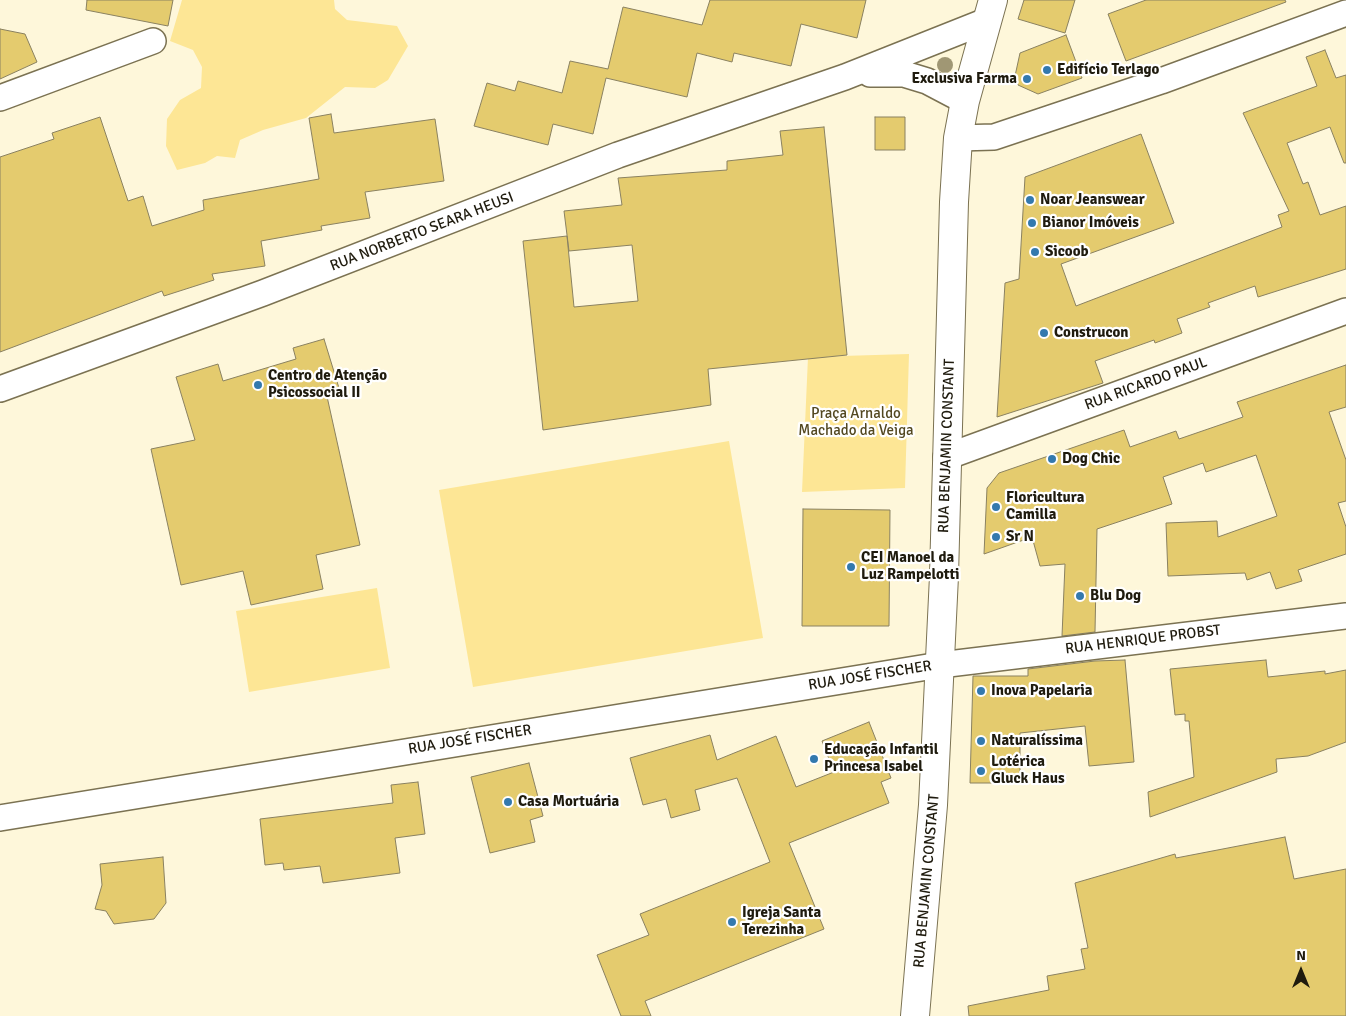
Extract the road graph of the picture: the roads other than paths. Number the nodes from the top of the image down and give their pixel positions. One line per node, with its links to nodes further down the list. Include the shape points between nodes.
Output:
1 (989, 10): 4 (street, RUA NORBERTO SEARA HEUSI); 6 (main road, RUA BENJAMIN CONSTANT)
2 (1346, 13): 7 (street, via 994,137)
3 (153, 42): 5 (street)
4 (845, 77): 6 (street, RUA NORBERTO SEARA HEUSI, via 885,72 904,74 927,81); 9 (street, RUA NORBERTO SEARA HEUSI, via 618,155 273,290)
5 (0, 98)
6 (964, 101): 7 (main road, RUA BENJAMIN CONSTANT)
7 (958, 138): 10 (main road, RUA BENJAMIN CONSTANT)
8 (1346, 311): 10 (street, RUA RICARDO PAUL)
9 (0, 389)
10 (946, 457): 12 (main road, RUA BENJAMIN CONSTANT)
11 (1346, 616): 12 (street, RUA HENRIQUE PROBST)
12 (940, 664): 13 (street, RUA JOSÉ FISCHER); 14 (main road, RUA BENJAMIN CONSTANT, via 933,805)
13 (0, 818)
14 (915, 1016)

